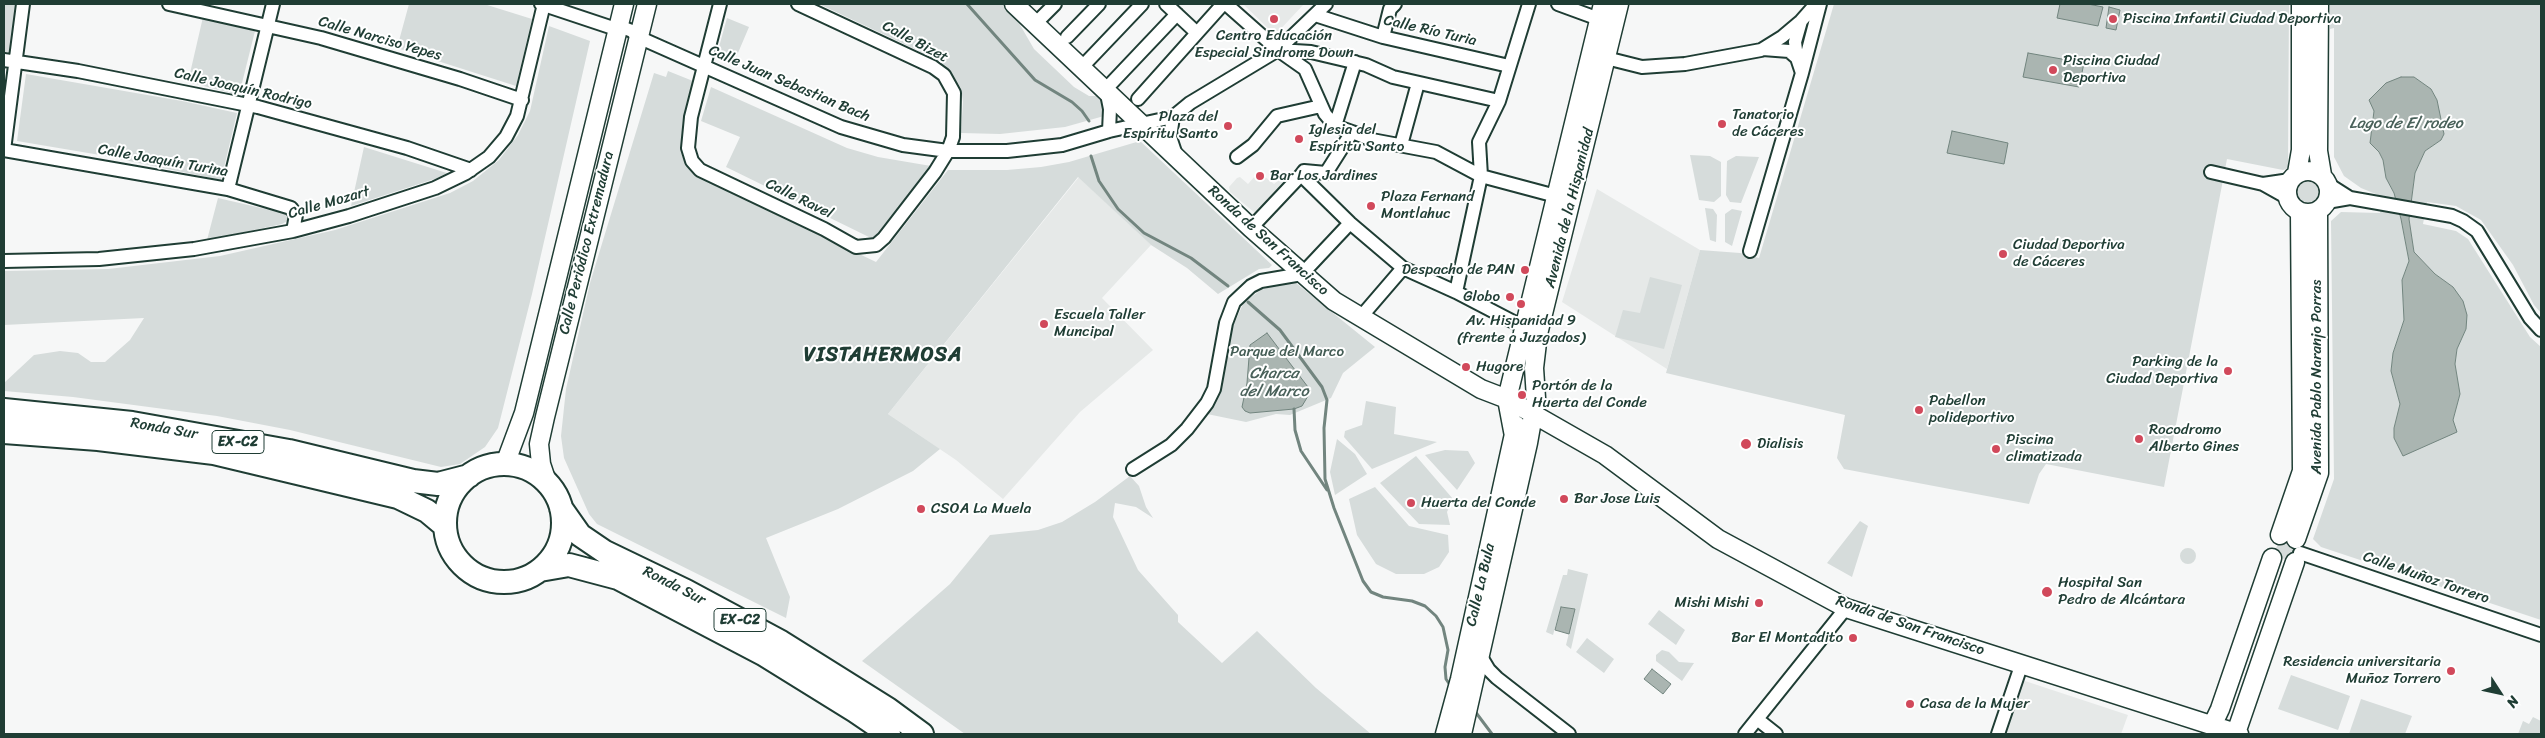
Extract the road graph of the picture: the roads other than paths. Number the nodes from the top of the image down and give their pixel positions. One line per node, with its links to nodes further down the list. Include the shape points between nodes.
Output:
1 (23, 4): 39 (street)
2 (169, 4): 27 (street, Calle Narciso Yepes)
3 (273, 4): 27 (street)
4 (543, 4): 29 (street); 47 (street, Calle Mozart)
5 (624, 4): 29 (main road, Calle Periódico Extremadura)
6 (647, 4): 34 (main road, Calle Periódico Extremadura)
7 (720, 4): 41 (street)
8 (798, 4): 58 (street, Calle Bizet, via 944,74 954,93 953,137)
9 (1014, 4): 28 (main road, Ronda de San Francisco)
10 (1055, 4): 28 (street)
11 (1099, 4): 32 (street)
12 (1142, 4): 43 (street)
13 (1166, 4): 25 (street)
14 (1326, 4): 26 (street)
15 (1395, 4): 33 (street, via 1390,9)
16 (1529, 4): 42 (street)
17 (1558, 4): 24 (street)
18 (1619, 4): 37 (main road, Avenida de la Hispanidad)
19 (1816, 4): 31 (street)
20 (1820, 4): 38 (street)
21 (2301, 4): 65 (main road, via 2301,150)
22 (2319, 4): 66 (main road, via 2318,151)
23 (1219, 5): 30 (street); 35 (street)
24 (1601, 12): 37 (main road, Avenida de la Hispanidad)
25 (1177, 14): 30 (street); 45 (street)
26 (1315, 15): 33 (street, Calle Río Turia); 35 (street)
27 (268, 24): 47 (street, Calle Narciso Yepes, via 396,59); 49 (street)
28 (1035, 24): 43 (main road, Ronda de San Francisco)
29 (616, 29): 34 (street, Calle Juan Sebastian Bach, via 621,35); 89 (main road, Calle Periódico Extremadura, via 524,413)
30 (1197, 33): 46 (street)
31 (1791, 35): 36 (street); 38 (street)
32 (1067, 37)
33 (1383, 37): 42 (street, Calle Río Turia)
34 (638, 38): 41 (street, Calle Juan Sebastian Bach); 92 (main road, Calle Periódico Extremadura, via 539,444)
35 (1278, 50): 40 (street, via 1311,52); 50 (street, via 1305,69); 51 (street, via 1190,103)
36 (1761, 50): 37 (street, via 1685,64 1642,67); 38 (street)
37 (1600, 54): 69 (main road, Avenida de la Hispanidad); 84 (main road, Avenida de la Hispanidad)
38 (1802, 54): 77 (street, via 1802,73)
39 (10, 61): 49 (street, Calle Joaquín Rodrigo); 57 (street)
40 (1355, 62): 44 (street); 53 (street)
41 (702, 65): 58 (street, Calle Juan Sebastian Bach, via 841,127 903,145); 58 (street, Calle Ravel, via 690,125 688,148 692,161 700,170 856,247 876,245 884,238)
42 (1509, 66): 48 (street)
43 (1081, 68): 45 (main road, Ronda de San Francisco)
44 (1418, 83): 48 (street); 56 (street)
45 (1106, 92): 52 (main road, Ronda de San Francisco); 54 (street, via 1110,110)
46 (1138, 99)
47 (522, 100): 61 (street, Calle Mozart, via 506,137 489,157)
48 (1499, 101): 64 (street, via 1479,142)
49 (249, 106): 61 (street, Calle Joaquín Rodrigo, via 339,129); 68 (street)
50 (1321, 106): 53 (street); 59 (street, via 1277,116 1253,145)
51 (1173, 117): 52 (street, Calle Juan Sebastian Bach); 60 (street, via 1170,136)
52 (1142, 125): 54 (street, Calle Juan Sebastian Bach); 60 (main road, Ronda de San Francisco)
53 (1335, 126): 55 (street)
54 (1108, 131): 58 (street, Calle Juan Sebastian Bach, via 1062,145 1031,149)
55 (1352, 132): 56 (street, via 1372,140); 63 (street, via 1326,173 1304,171)
56 (1401, 145): 64 (street, via 1436,152)
57 (4, 150): 68 (street, Calle Joaquín Turina)
58 (948, 151)
59 (1237, 157)
60 (1177, 158): 75 (main road, Ronda de San Francisco)
61 (471, 170): 76 (street, Calle Mozart, via 435,188)
62 (2211, 172): 67 (street)
63 (1301, 175): 74 (street); 75 (street)
64 (1481, 176): 69 (street); 81 (street)
65 (2294, 177): 66 (main road, via 2310,170); 67 (street); 70 (main road, via 2287,189)
66 (2325, 180): 71 (street); 72 (main road, via 2330,193)
67 (2263, 184): 70 (street)
68 (228, 189): 76 (street, Calle Joaquín Turina, via 291,208 296,215)
69 (1556, 196): 84 (main road, Avenida de la Hispanidad)
70 (2288, 198): 73 (main road)
71 (2350, 198): 72 (street); 83 (street, via 2464,220 2477,231 2530,318)
72 (2322, 206): 73 (main road, via 2309,213); 95 (main road, Avenida Pablo Naranjo Porras, via 2319,473)
73 (2300, 212): 95 (main road, Avenida Pablo Naranjo Porras, via 2302,471)
74 (1350, 223): 79 (street); 80 (street)
75 (1251, 228): 80 (main road, Ronda de San Francisco)
76 (293, 231): 78 (street, Calle Mozart, via 144,255)
77 (1750, 251)
78 (4, 261)
79 (1403, 268): 81 (street); 82 (street)
80 (1302, 274): 82 (main road, Ronda de San Francisco); 90 (street, via 1261,281 1234,302 1226,323 1214,389 1207,403 1171,445)
81 (1456, 292): 84 (street)
82 (1360, 318): 86 (main road, Ronda de San Francisco)
83 (2541, 330)
84 (1531, 331): 86 (main road, Avenida de la Hispanidad); 86 (main road, Avenida de la Hispanidad, via 1536,398)
85 (4, 410): 91 (highway, Ronda Sur / EX-C2, via 132,423 289,451 413,481 438,484)
86 (1529, 417): 88 (main road, Calle La Bula); 88 (main road, Calle La Bula); 98 (main road, Ronda de San Francisco, via 1605,455 1718,539)
87 (4, 432): 94 (highway, Ronda Sur / EX-C2, via 98,438 214,453 398,497 427,511)
88 (1521, 440): 100 (main road, Calle La Bula); 106 (main road, Calle La Bula)
89 (505, 464): 91 (highway, EX-C2, via 480,469); 92 (highway, EX-C2, via 534,472)
90 (1136, 467)
91 (468, 476): 94 (highway, EX-C2, via 450,498)
92 (547, 482): 93 (highway, EX-C2)
93 (561, 508): 97 (highway, EX-C2, via 560,542 552,558); 105 (highway, Ronda Sur / EX-C2, via 580,534 604,552 781,642)
94 (445, 526): 97 (highway, EX-C2, via 448,544 471,573 488,580 506,582 524,579)
95 (2293, 547): 96 (main road, via 2289,565 2280,564); 96 (main road, via 2272,541 2269,547); 99 (street, Calle Muñoz Torrero); 112 (main road, Avenida Pablo Naranjo Porras)
96 (2272, 558): 103 (main road)
97 (540, 570): 104 (highway, Ronda Sur / EX-C2, via 568,565 618,578 763,654)
98 (1846, 608): 101 (main road, Ronda de San Francisco); 102 (street)
99 (2541, 635)
100 (1480, 655): 107 (main road, Calle La Bula); 108 (street, via 1494,675)
101 (2022, 664): 103 (main road, Ronda de San Francisco); 111 (street)
102 (1757, 719): 109 (street); 110 (street)
103 (2212, 726): 112 (main road, Ronda de San Francisco)
104 (889, 734)
105 (922, 734)
106 (1445, 734)
107 (1462, 734)
108 (1570, 734)
109 (1745, 734)
110 (1776, 734)
111 (1998, 734)
112 (2238, 734)

